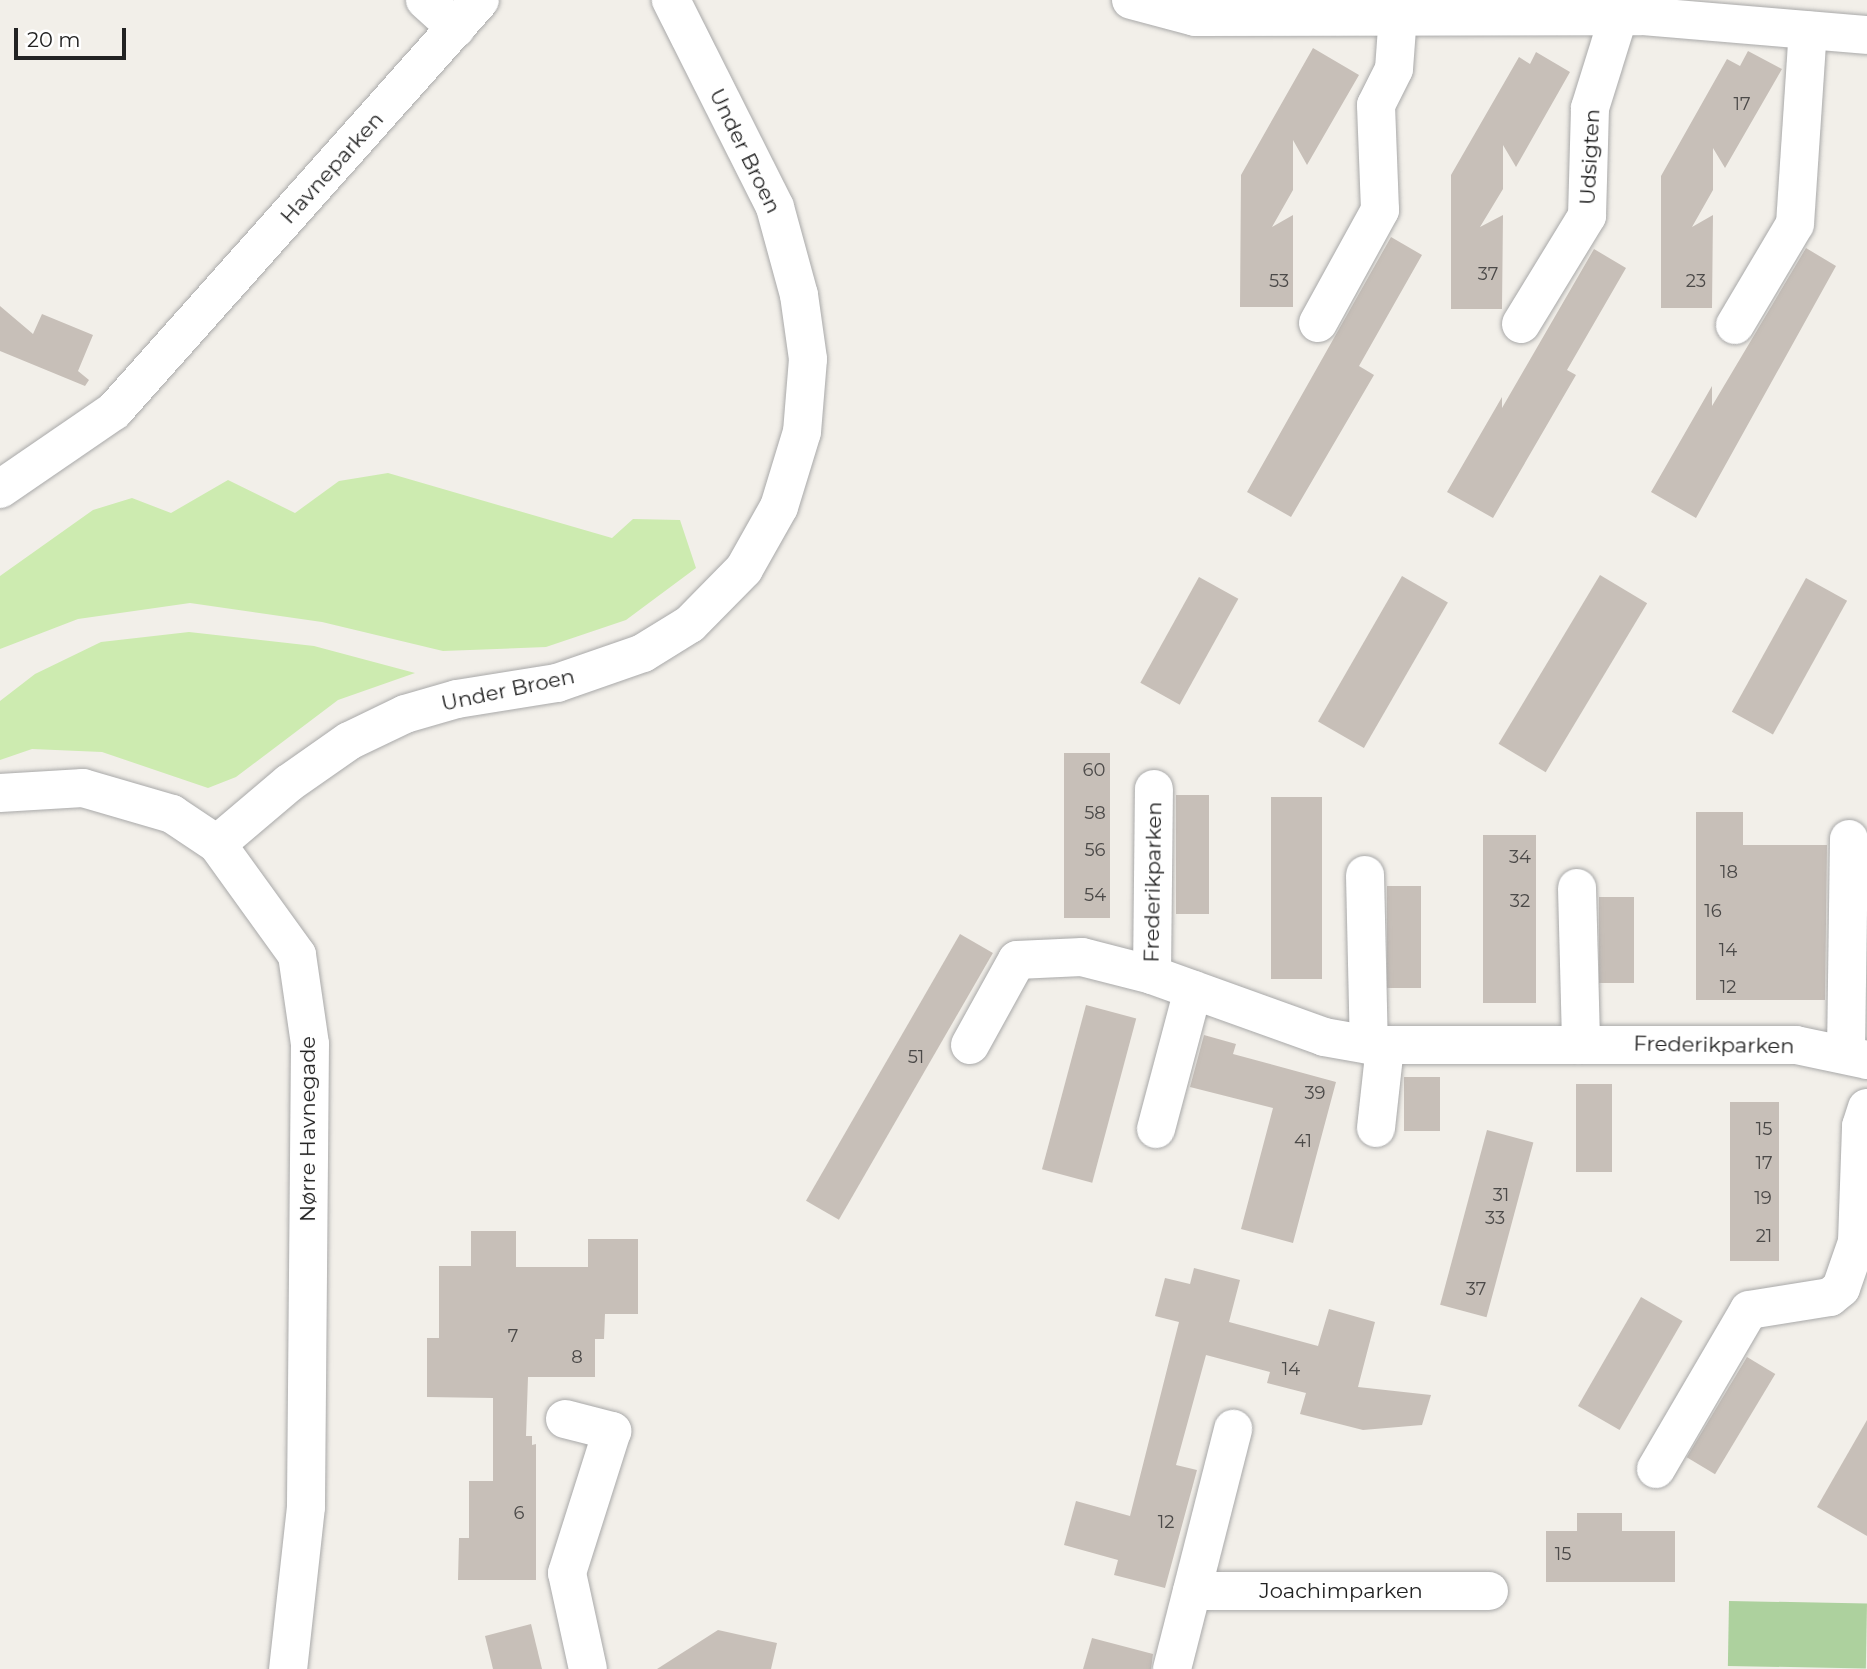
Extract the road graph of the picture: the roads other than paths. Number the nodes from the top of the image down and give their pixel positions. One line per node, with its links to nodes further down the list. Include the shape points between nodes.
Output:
1 (425, 0): 6 (street)
2 (671, 0): 17 (street, Under Broen, via 775,207 799,295 808,359 802,432 779,507 744,569 690,624 643,653 557,683 457,699 405,714 349,741 289,783)
3 (1131, 0): 4 (street, via 1195,18)
4 (1272, 9): 7 (street)
5 (1634, 11): 7 (street); 8 (street); 11 (street, Udsigten, via 1590,108 1587,216)
6 (468, 14): 13 (street, Havneparken, via 114,411)
7 (1398, 15): 10 (street, via 1394,69 1376,105 1380,209)
8 (1808, 30): 9 (street); 12 (street, via 1795,224)
9 (1867, 35)
10 (1318, 323)
11 (1521, 324)
12 (1735, 325)
13 (0, 489)
14 (1154, 789): 20 (street, Frederikparken)
15 (0, 793): 17 (street, Nørre Havnegade, via 83,788 172,814)
16 (1849, 839): 25 (street, Frederikparken)
17 (217, 844): 34 (street, Nørre Havnegade, via 297,955 310,1044 306,1507)
18 (1365, 875): 23 (street)
19 (1577, 888): 24 (street)
20 (1152, 975): 21 (street, Frederikparken); 22 (street, Frederikparken, via 1082,957 1017,960)
21 (1193, 990): 23 (street, Frederikparken, via 1324,1037); 28 (street)
22 (970, 1045)
23 (1377, 1045): 24 (street, Frederikparken); 27 (street)
24 (1581, 1045): 25 (street, Frederikparken, via 1796,1045)
25 (1856, 1056)
26 (1867, 1108): 31 (street, via 1861,1126 1857,1242 1840,1288 1830,1297 1749,1310)
27 (1376, 1128)
28 (1156, 1129)
29 (565, 1419): 35 (street, via 612,1431 567,1573)
30 (1233, 1429): 32 (street)
31 (1656, 1469)
32 (1192, 1591): 33 (street, Joachimparken); 36 (street)
33 (1489, 1591)
34 (288, 1669)
35 (588, 1669)
36 (1172, 1669)

